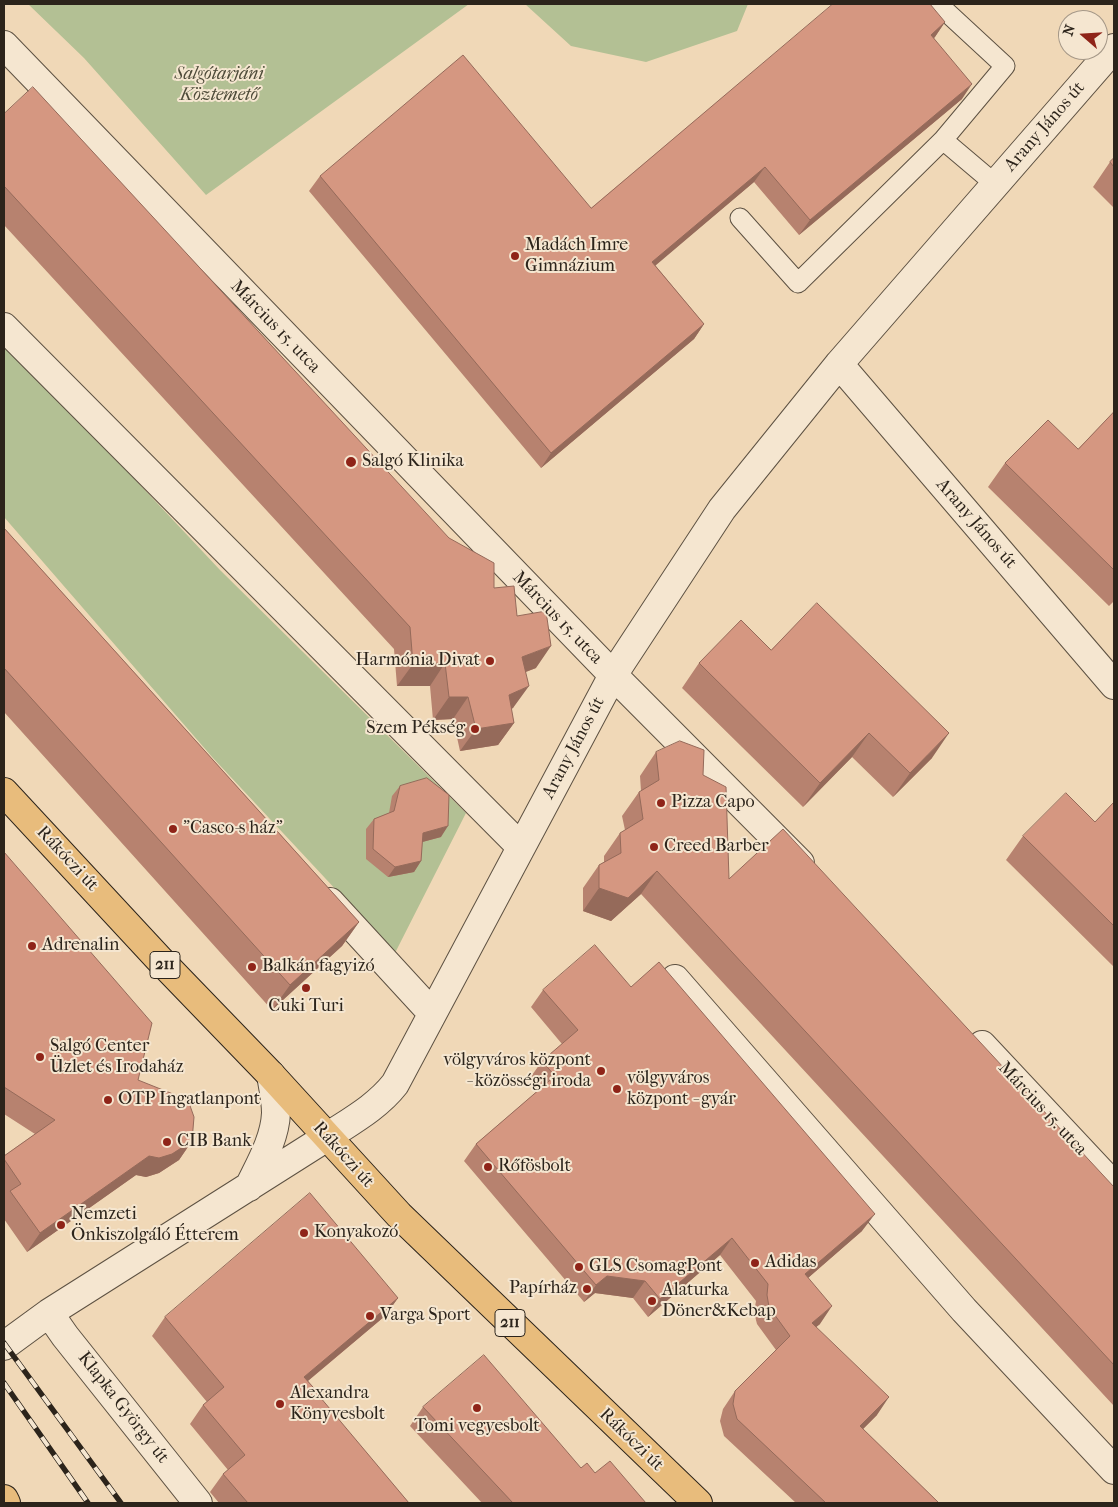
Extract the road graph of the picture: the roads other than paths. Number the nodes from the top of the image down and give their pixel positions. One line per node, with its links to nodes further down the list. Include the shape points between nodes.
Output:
1 (938, 4): 4 (lane, via 1005,66)
2 (4, 45): 9 (street, Március 15. utca)
3 (1114, 48): 5 (street, Arany János út)
4 (943, 140): 5 (lane); 6 (lane, via 798,283)
5 (996, 184): 8 (street, Arany János út)
6 (740, 218)
7 (4, 327): 12 (street)
8 (839, 364): 9 (street, Arany János út, via 722,509); 10 (street, Arany János út)
9 (613, 675): 12 (street, Arany János út); 13 (street, Március 15. utca)
10 (1114, 684)
11 (4, 792): 18 (main road, Rákóczi út / 211)
12 (521, 847): 16 (street, Arany János út)
13 (818, 882)
14 (316, 886): 16 (street)
15 (675, 979): 24 (street, via 964,1310)
16 (432, 1013): 19 (street, Arany János út, via 386,1096)
17 (965, 1029): 20 (street, Március 15. utca)
18 (271, 1074): 19 (main road, Rákóczi út / 211); 21 (street, via 275,1123)
19 (327, 1137): 21 (street, Arany János út); 28 (main road, Rákóczi út / 211, via 399,1215)
20 (1114, 1186)
21 (250, 1187): 22 (street, Arany János út)
22 (49, 1312): 23 (street, Arany János út); 27 (street, Klapka György út)
23 (4, 1346)
24 (1114, 1470)
25 (4, 1500): 26 (main road)
26 (6, 1503)
27 (198, 1503)
28 (698, 1503)

